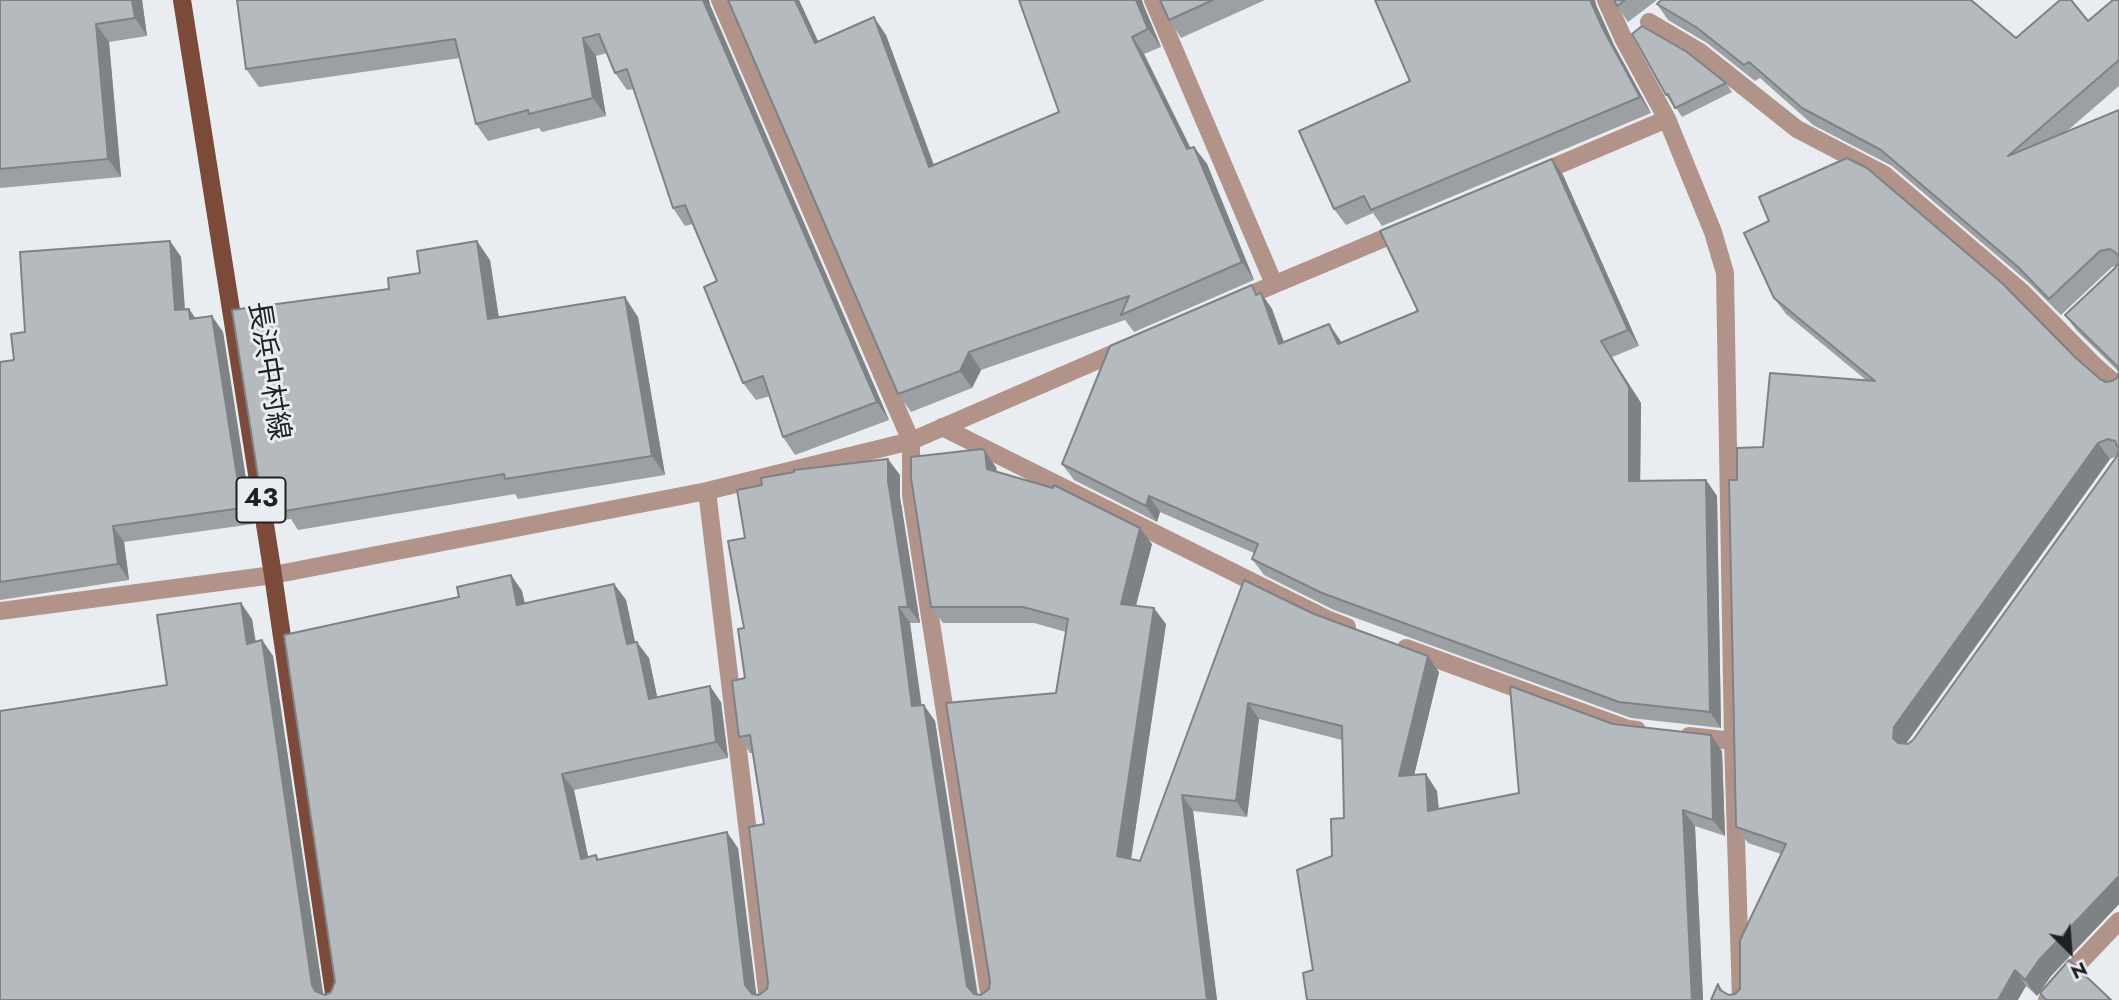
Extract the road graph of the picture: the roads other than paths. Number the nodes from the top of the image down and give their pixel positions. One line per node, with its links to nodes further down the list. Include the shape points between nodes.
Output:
1 (182, 0): 18 (main road, 長浜中村線 / 43)
2 (1153, 0): 11 (street)
3 (1606, 0): 7 (street)
4 (721, 1): 16 (street)
5 (1666, 7): 6 (street)
6 (1649, 22): 7 (street); 14 (street, via 1700,52 1797,129 1885,175 2065,327)
7 (1624, 40): 8 (street)
8 (1667, 119): 9 (street); 22 (street, via 1725,273)
9 (1515, 183)
10 (1426, 220): 11 (street)
11 (1274, 285): 12 (street)
12 (1223, 306)
13 (1146, 339): 15 (street)
14 (2119, 387)
15 (943, 427): 16 (street); 20 (street, via 1329,621)
16 (911, 441): 17 (street); 26 (street, via 911,495)
17 (707, 491): 18 (street); 25 (street)
18 (273, 575): 19 (street); 24 (main road, 長浜中村線 / 43)
19 (0, 611)
20 (1368, 635)
21 (1394, 644): 22 (street, via 1628,729)
22 (1733, 741): 27 (street)
23 (2119, 921): 28 (street)
24 (335, 1000)
25 (768, 1000)
26 (990, 1000)
27 (1741, 1000)
28 (2047, 1000)

